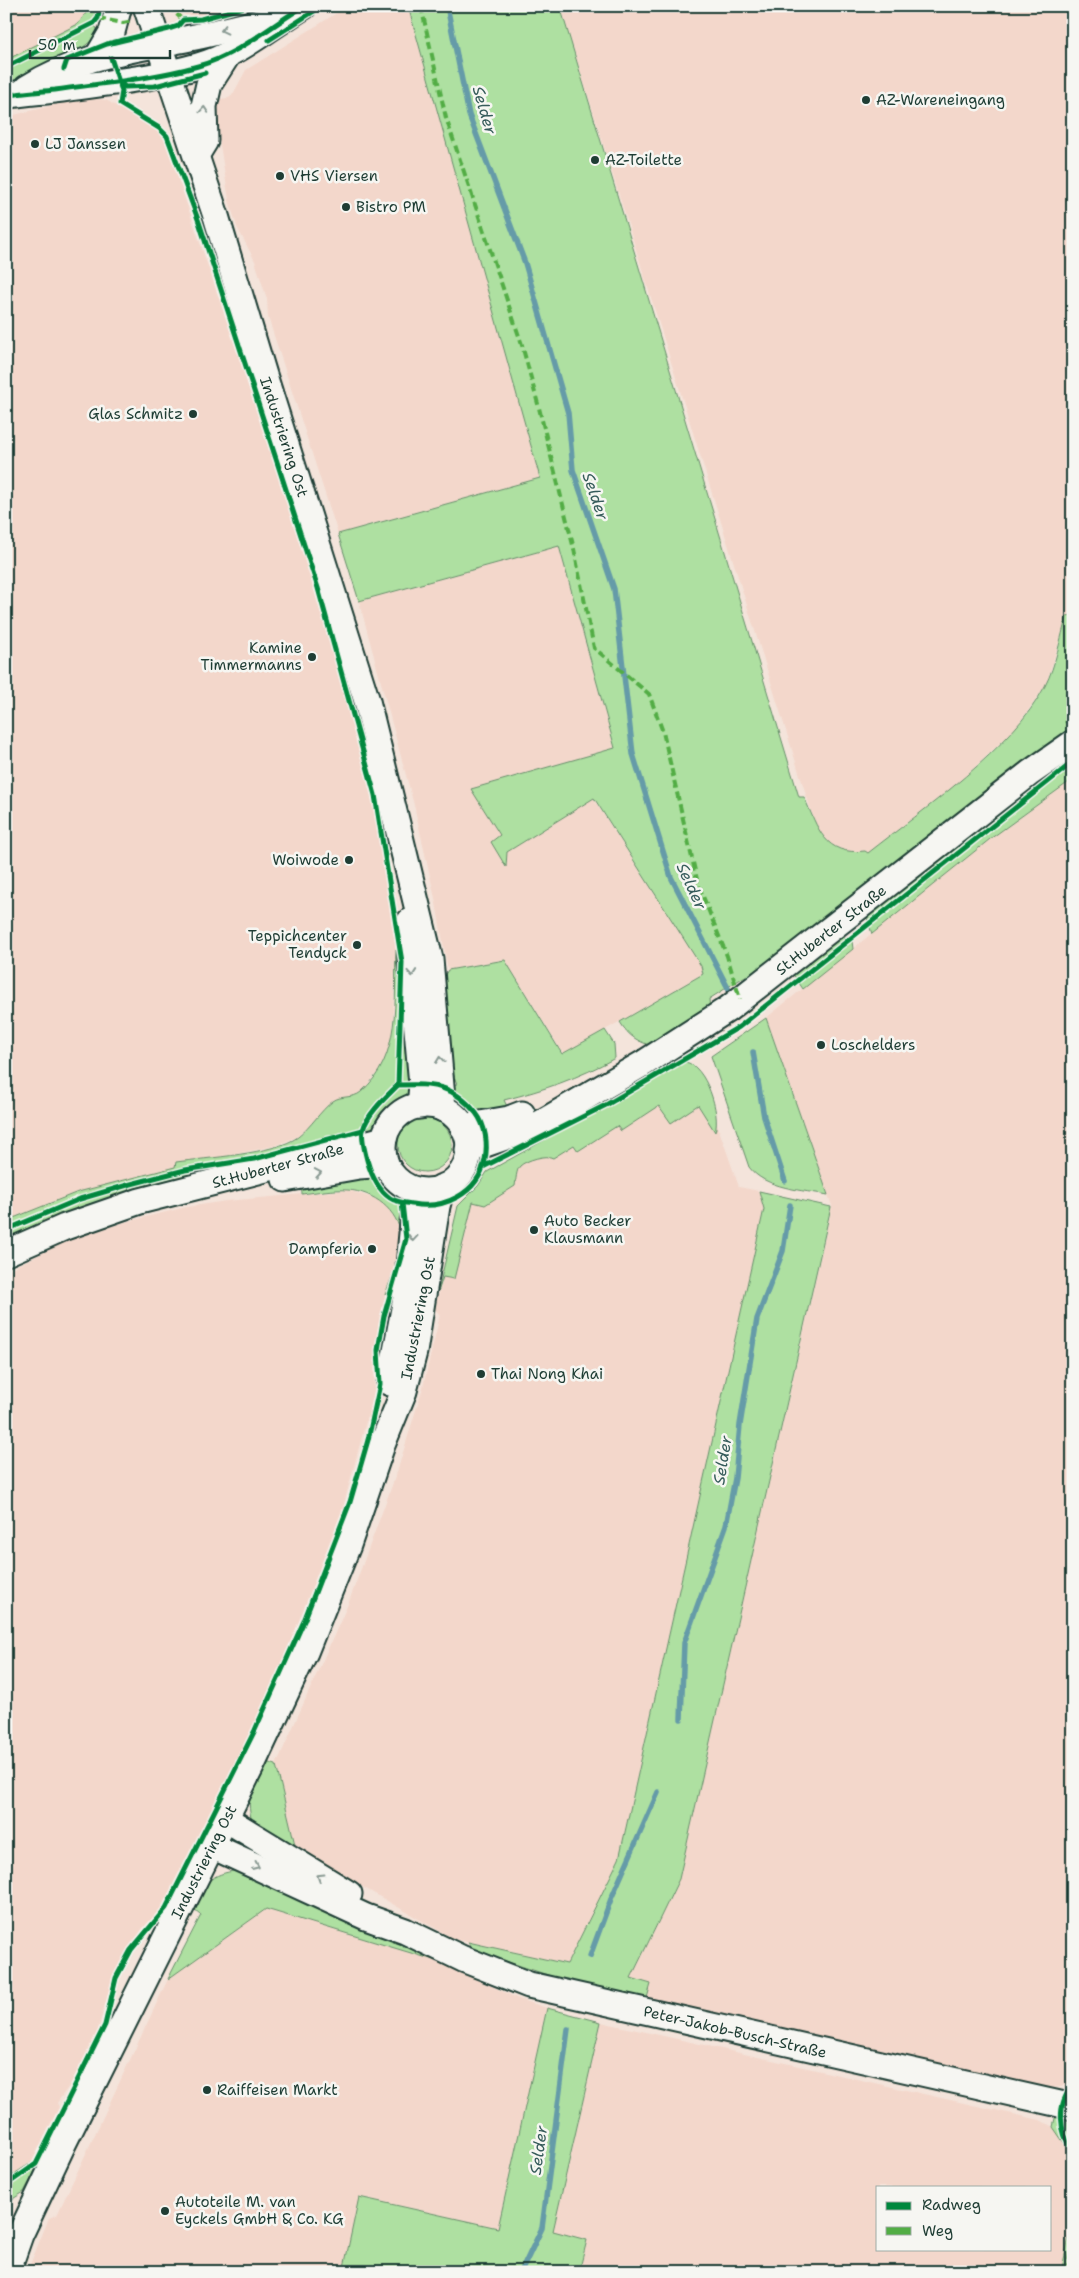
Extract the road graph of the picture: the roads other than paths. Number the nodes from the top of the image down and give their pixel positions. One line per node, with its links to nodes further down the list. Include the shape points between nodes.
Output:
1 (119, 6): 5 (street, via 112,32)
2 (146, 6): 4 (street, Industriering Ost)
3 (296, 11): 4 (street, one-way to 4); 6 (street)
4 (159, 43): 5 (street); 7 (street, Industriering Ost)
5 (98, 56): 8 (street)
6 (227, 56): 7 (street); 9 (street, one-way to 6, via 205,141 204,106 209,84)
7 (169, 73): 8 (street); 9 (street, Industriering Ost)
8 (14, 94)
9 (196, 155): 13 (street, Industriering Ost, via 367,701 430,959)
10 (1073, 733): 12 (street, St.Huberter Straße)
11 (1073, 743): 12 (street, St.Huberter Straße)
12 (1030, 773): 15 (street, St.Huberter Straße, via 728,1009 534,1127)
13 (432, 1107): 14 (street, via 400,1113); 15 (street, via 458,1120)
14 (384, 1139): 16 (street); 17 (street, St.Huberter Straße, via 228,1177)
15 (466, 1139): 18 (street, via 463,1168 451,1183)
16 (386, 1164): 17 (street, St.Huberter Straße, one-way to 16, via 284,1180); 19 (street, via 398,1180)
17 (201, 1187): 20 (street, St.Huberter Straße, via 102,1213)
18 (442, 1187): 19 (street); 21 (street, Industriering Ost, via 414,1352 404,1391)
19 (416, 1190): 21 (street, Industriering Ost, one-way to 21, via 406,1298 384,1410)
20 (6, 1253)
21 (382, 1445): 22 (street, Industriering Ost, via 348,1545 304,1652)
22 (226, 1819): 23 (street, Industriering Ost); 24 (street, Peter-Jakob-Busch-Straße, one-way to 22)
23 (212, 1846): 24 (street, Peter-Jakob-Busch-Straße, one-way to 24, via 366,1917); 26 (street, Industriering Ost)
24 (406, 1931): 25 (street, Peter-Jakob-Busch-Straße, via 463,1959 548,1990)
25 (1073, 2107)
26 (13, 2232): 27 (street, Industriering Ost)
27 (7, 2272)

